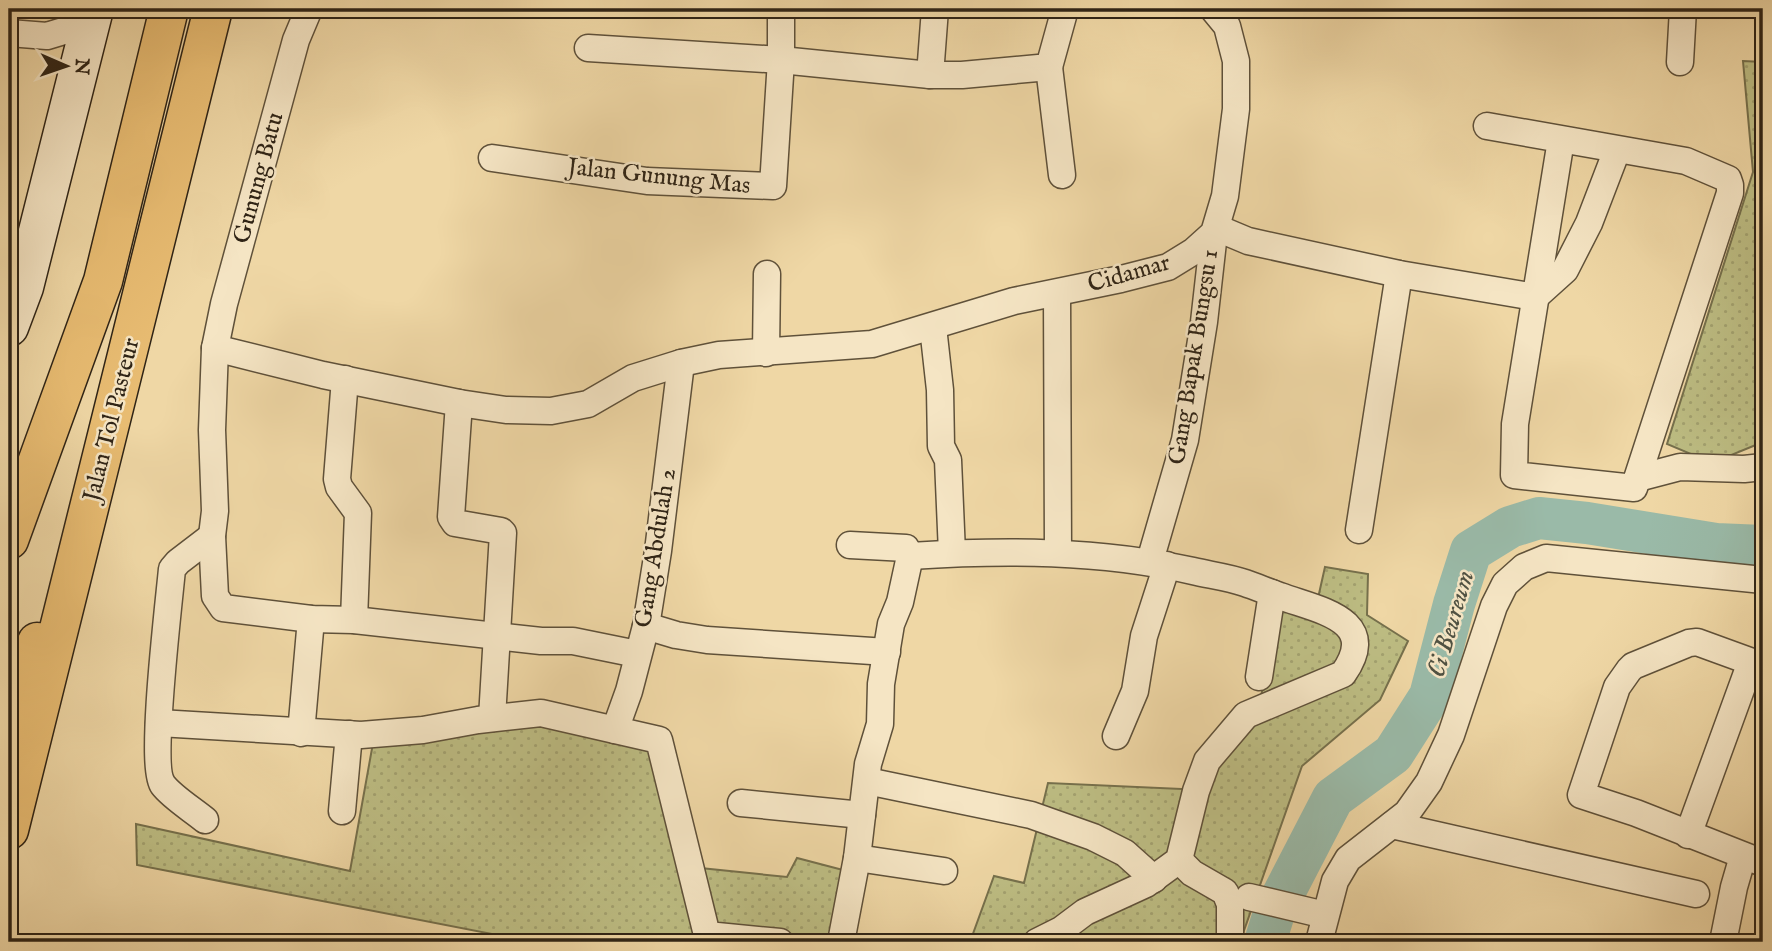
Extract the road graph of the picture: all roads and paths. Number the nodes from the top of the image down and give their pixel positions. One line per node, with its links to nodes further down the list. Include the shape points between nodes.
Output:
1 (169, 9): 40 (highway, Jalan Tol Pasteur, via 103,281)
2 (213, 9): 37 (highway, Jalan Tol Pasteur)
3 (309, 9): 28 (street, Gunung Batu, via 296,40)
4 (781, 9): 12 (street, Jalan Gunung Mas)
5 (934, 9): 15 (street)
6 (1065, 9): 14 (street)
7 (1213, 9): 21 (street, via 1227,26 1236,61 1236,109 1225,197)
8 (1683, 9): 13 (street)
9 (92, 16): 10 (street, via 47,36); 26 (main road, via 24,288)
10 (9, 33)
11 (588, 48): 12 (street)
12 (781, 60): 15 (street); 19 (street, Jalan Gunung Mas, via 773,186 648,180)
13 (1680, 62)
14 (1049, 67): 15 (street); 20 (street)
15 (930, 75)
16 (1488, 126): 17 (street)
17 (1561, 139): 18 (street); 25 (street)
18 (1616, 150): 25 (street, via 1565,270); 33 (street, via 1686,161 1730,184)
19 (492, 158)
20 (1062, 175)
21 (1215, 231): 23 (street); 24 (street, Cidamar, via 1168,267); 45 (street, Gang Bapak Bungsu 1, via 1185,440)
22 (767, 274): 29 (street)
23 (1399, 274): 25 (street); 38 (street)
24 (1057, 293): 27 (street, Cidamar, via 991,307); 42 (street)
25 (1535, 297): 36 (street, via 1516,424 1514,475 1634,488)
26 (9, 327)
27 (933, 327): 29 (street, Cidamar, via 872,344); 43 (street)
28 (215, 348): 31 (street, Cidamar); 39 (street, Gunung Batu)
29 (766, 353): 30 (street, Cidamar, via 719,355)
30 (681, 363): 32 (street, Cidamar, via 633,378 588,404 564,410 506,410); 50 (street, Gang Abdulah 2)
31 (345, 379): 32 (street, Cidamar); 49 (street, via 337,479 358,513)
32 (459, 403): 51 (street, via 450,510 455,523 501,531)
33 (1650, 437): 34 (street); 36 (street)
34 (1680, 467): 35 (street); 36 (street)
35 (1763, 467)
36 (1638, 478)
37 (88, 517): 56 (highway); 69 (highway, Jalan Tol Pasteur)
38 (1359, 530)
39 (212, 536): 48 (street, Gunung Batu, via 215,596 223,608); 58 (street, via 172,569)
40 (9, 540)
41 (850, 545): 44 (street, via 905,548)
42 (1058, 552): 43 (street); 45 (street)
43 (953, 553): 44 (street)
44 (910, 556): 52 (street)
45 (1158, 563): 47 (street); 62 (street, Gang Bapak Bungsu 1, via 1135,691)
46 (1763, 580): 68 (street, via 1546,558 1524,567 1505,584 1494,606 1435,771 1407,813)
47 (1272, 593): 55 (street); 72 (street, via 1328,611 1349,627 1356,643 1353,660 1343,674 1246,715 1219,745 1207,761 1196,791)
48 (311, 619): 49 (street, Gunung Batu); 60 (street)
49 (354, 620): 51 (street, Gunung Batu)
50 (646, 626): 52 (street, via 714,641); 53 (street, Gang Abdulah 2)
51 (496, 637): 53 (street, Gunung Batu, via 573,641); 57 (street)
52 (887, 652): 63 (street, via 880,724)
53 (637, 654): 59 (street, Gang Abdulah 2)
54 (1757, 664): 70 (street); 70 (street, via 1689,643 1633,666 1617,687 1581,795)
55 (1259, 677)
56 (9, 709)
57 (492, 718): 59 (street, via 541,713); 61 (street, via 423,730)
58 (159, 723): 60 (street); 67 (street, via 158,772 163,785)
59 (615, 730): 79 (street, via 659,740 707,936)
60 (302, 733): 61 (street)
61 (349, 734): 65 (street)
62 (1116, 736)
63 (867, 781): 66 (street); 75 (street, via 1031,815 1093,836 1125,853)
64 (741, 803): 66 (street)
65 (342, 811)
66 (862, 815): 71 (street)
67 (205, 820)
68 (1392, 825): 76 (street); 78 (street, via 1348,859)
69 (9, 830)
70 (1688, 835): 73 (street)
71 (857, 858): 74 (street); 80 (street)
72 (1179, 860): 75 (street); 82 (street, via 1225,892 1230,904)
73 (1753, 860): 84 (street, via 1734,887)
74 (944, 871)
75 (1154, 878): 81 (street)
76 (1696, 894)
77 (1249, 897): 78 (street)
78 (1319, 913): 83 (street)
79 (780, 942)
80 (841, 942)
81 (1037, 942)
82 (1230, 942)
83 (1319, 942)
84 (1723, 942)

